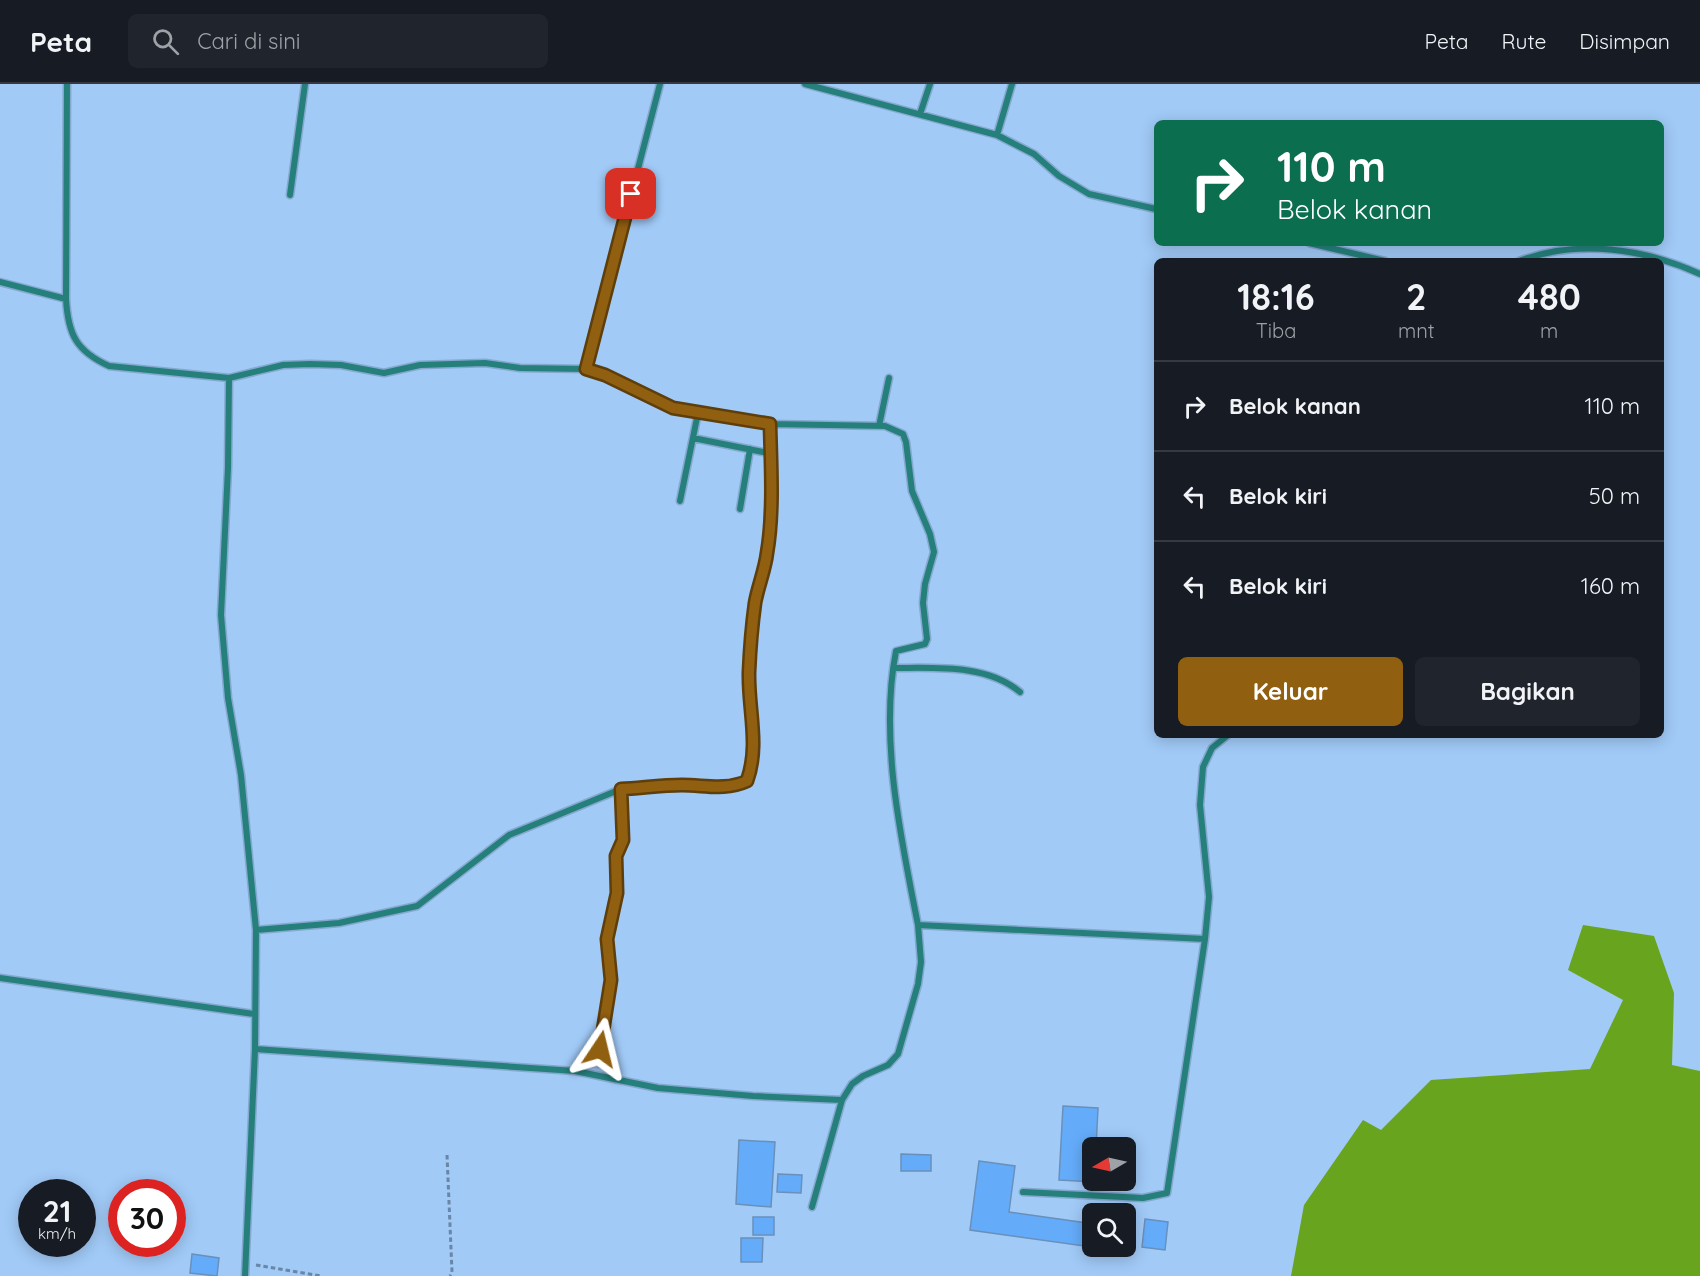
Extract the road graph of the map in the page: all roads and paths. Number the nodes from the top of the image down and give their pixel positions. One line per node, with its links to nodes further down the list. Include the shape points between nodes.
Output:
1 (68, 84): 18 (street)
2 (305, 84): 9 (street)
3 (660, 84): 19 (street)
4 (805, 84): 7 (street)
5 (930, 84): 7 (street)
6 (1012, 84): 8 (street)
7 (920, 114): 8 (street)
8 (997, 135): 10 (street, via 1034,154 1059,176 1089,194)
9 (290, 195)
10 (1154, 209)
11 (1322, 246): 12 (street)
12 (1372, 258)
13 (1527, 258): 14 (street, via 1582,248 1627,250)
14 (1651, 258)
15 (1664, 262): 16 (street)
16 (1700, 274)
17 (0, 282): 18 (street)
18 (66, 299): 20 (street, via 69,330 76,342 98,361 109,366)
19 (586, 369): 20 (street, via 485,363 420,365 384,373 310,364 283,365); 22 (street, via 673,408)
20 (229, 378): 35 (street, via 221,615)
21 (889, 378): 24 (street)
22 (698, 413): 23 (street); 25 (street)
23 (770, 424): 24 (street); 33 (street, via 767,553 755,602 751,645 754,740 747,781 715,788 684,785)
24 (879, 426): 30 (street, via 903,434 911,486 934,552 923,603 928,631 925,644 897,649)
25 (693, 438): 26 (street); 28 (street)
26 (750, 449): 27 (street); 29 (street)
27 (763, 452)
28 (680, 501)
29 (740, 509)
30 (894, 668): 31 (street, via 993,675); 34 (street, via 895,788)
31 (1020, 692)
32 (1224, 738): 36 (street, via 1212,748 1203,767 1200,805 1209,897)
33 (621, 789): 35 (street, via 509,835 417,906 339,923); 40 (street, via 623,840 616,856 617,893 607,939 611,980)
34 (918, 925): 36 (street); 41 (street, via 918,984 898,1054 888,1065 852,1084)
35 (256, 930): 38 (street)
36 (1205, 939): 43 (street, via 1167,1193 1143,1198)
37 (0, 978): 38 (street)
38 (254, 1014): 39 (street)
39 (255, 1049): 41 (street, via 575,1071 658,1088); 45 (street)
40 (600, 1049)
41 (842, 1100): 44 (street)
42 (447, 1155): 48 (path)
43 (1023, 1192)
44 (812, 1207)
45 (246, 1263): 46 (street); 47 (path)
46 (245, 1276)
47 (321, 1276)
48 (450, 1276)

